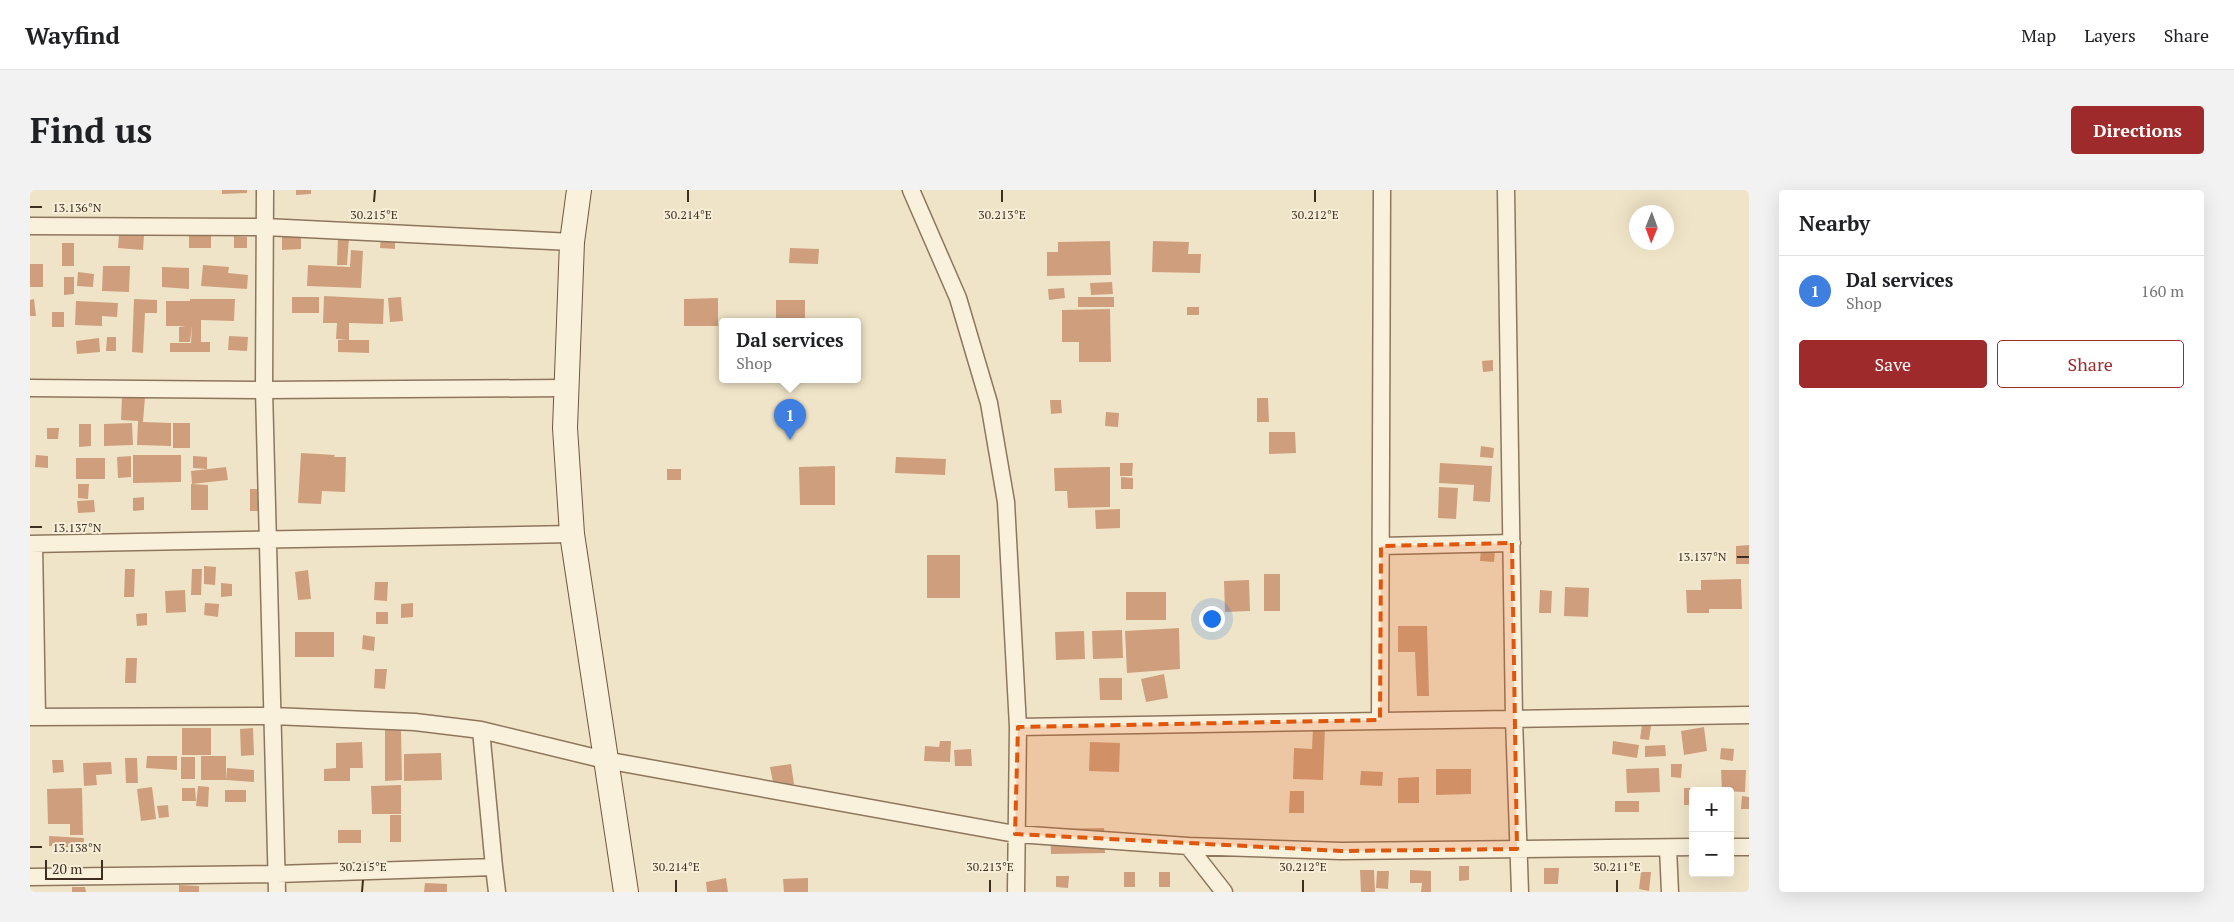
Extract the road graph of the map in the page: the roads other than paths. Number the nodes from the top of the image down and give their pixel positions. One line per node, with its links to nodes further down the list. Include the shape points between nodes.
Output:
1 (265, 190): 7 (street)
2 (579, 190): 8 (main road)
3 (911, 190): 22 (street, via 958,298 989,403 1006,502)
4 (1382, 190): 16 (street)
5 (1506, 190): 14 (street)
6 (30, 226): 7 (street)
7 (265, 227): 8 (street); 11 (street)
8 (572, 242): 10 (main road)
9 (30, 388): 11 (street)
10 (565, 388): 11 (street); 12 (main road)
11 (264, 390): 13 (street)
12 (572, 534): 13 (street); 24 (main road)
13 (267, 540): 15 (street); 18 (street)
14 (1512, 543): 16 (street); 20 (street)
15 (32, 544): 19 (street)
16 (1381, 546): 21 (street)
17 (1749, 715): 20 (street)
18 (273, 716): 19 (street); 23 (street, via 416,722); 33 (street)
19 (34, 717)
20 (1514, 719): 21 (street); 31 (street)
21 (1380, 720): 22 (street)
22 (1018, 727): 25 (street)
23 (482, 730): 24 (street); 32 (street)
24 (605, 760): 25 (street); 37 (main road)
25 (1015, 834): 26 (street); 38 (street)
26 (1188, 846): 31 (street, via 1341,851); 39 (street)
27 (1734, 847): 28 (street)
28 (1749, 847)
29 (1668, 848): 30 (street); 31 (street); 41 (street)
30 (1689, 848)
31 (1518, 849): 40 (street)
32 (494, 867): 33 (street); 36 (street)
33 (277, 874): 34 (street); 35 (street)
34 (30, 877)
35 (277, 892)
36 (497, 892)
37 (626, 892)
38 (1016, 892)
39 (1224, 892)
40 (1520, 892)
41 (1670, 892)

